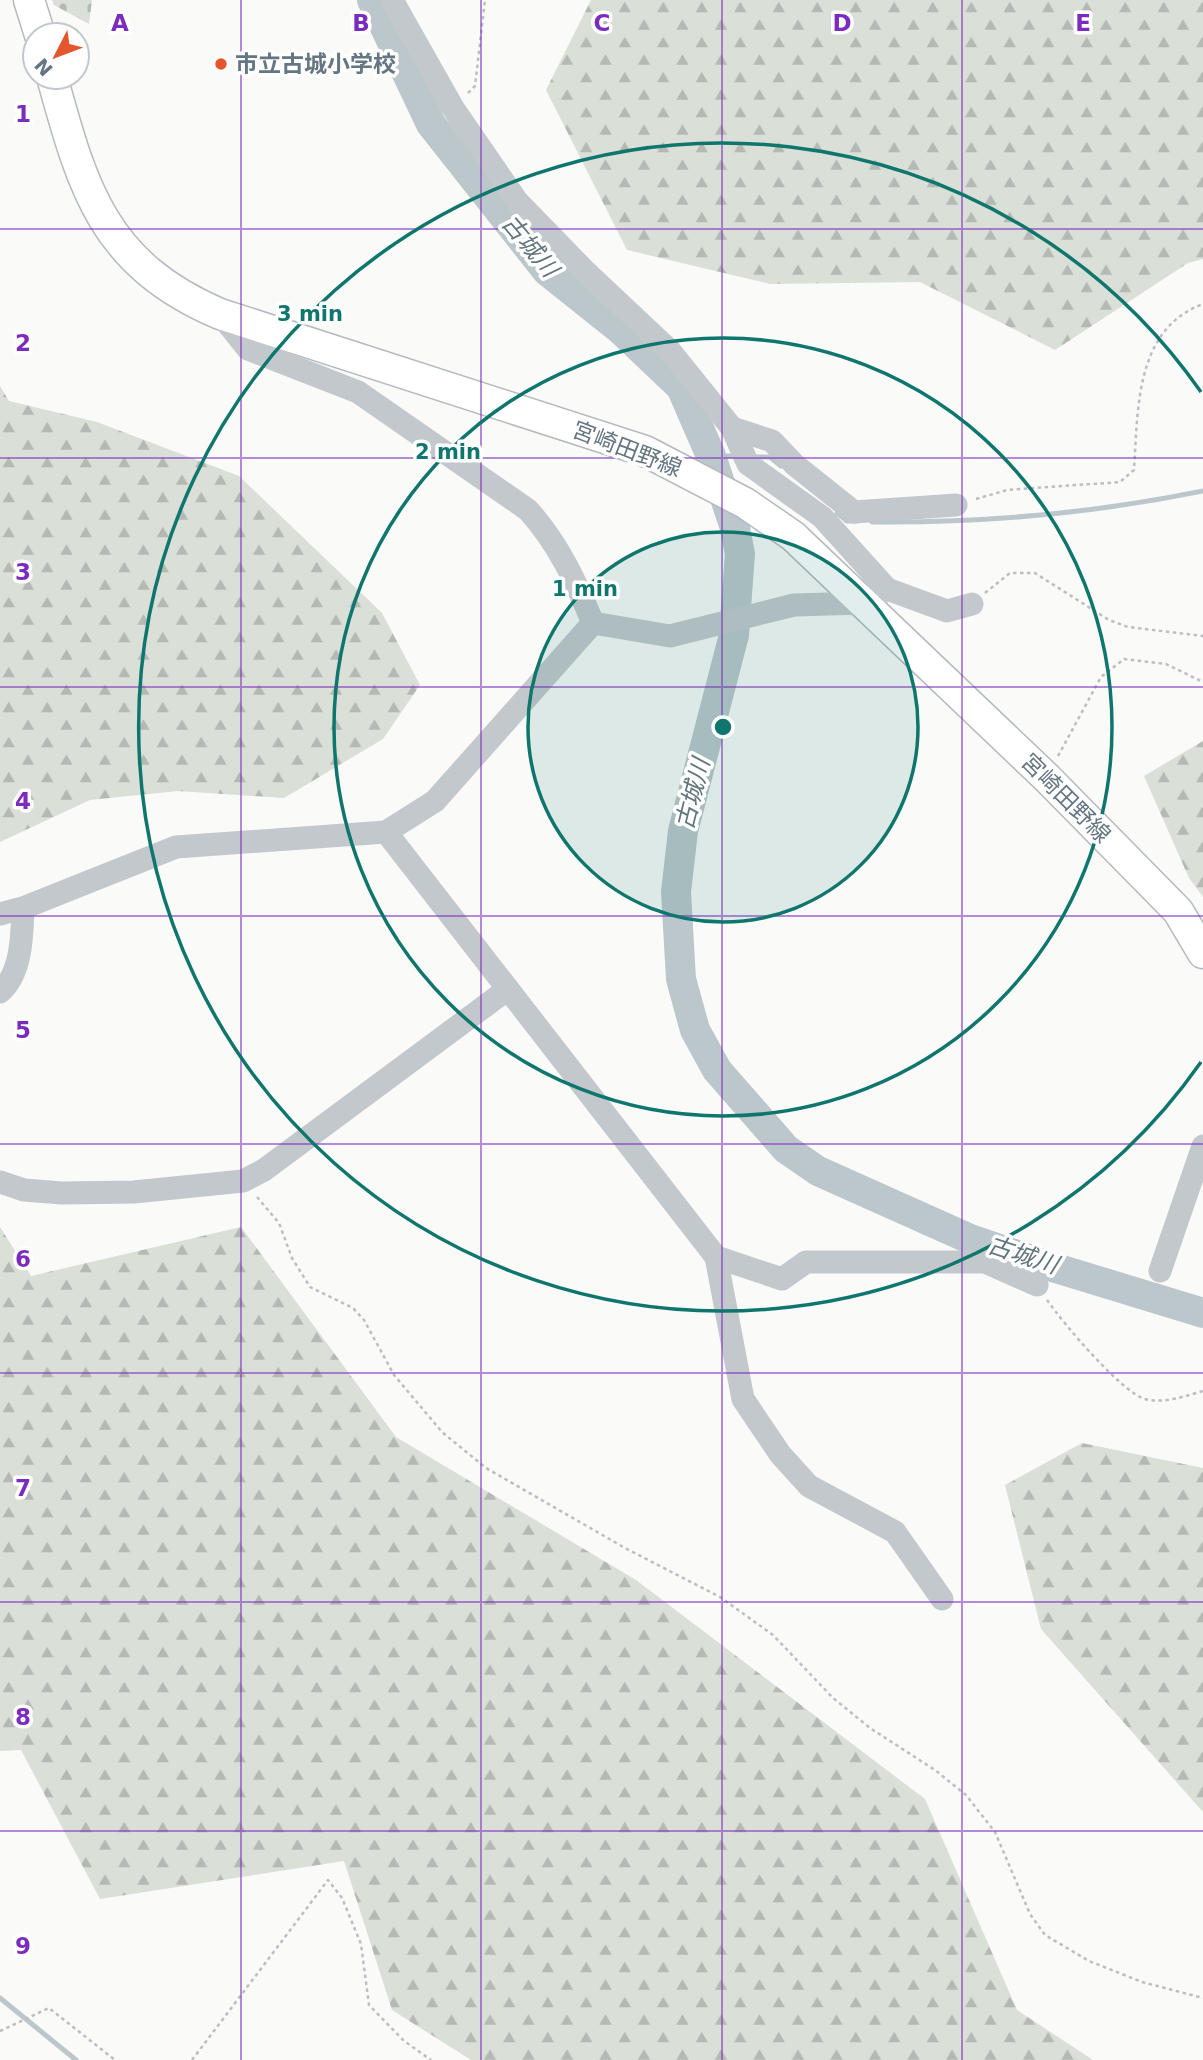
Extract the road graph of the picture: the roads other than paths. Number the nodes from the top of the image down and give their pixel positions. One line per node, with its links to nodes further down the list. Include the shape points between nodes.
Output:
1 (29, 0): 3 (main road)
2 (392, 0): 6 (street, via 453,108 517,201 670,351)
3 (36, 21)
4 (56, 91): 5 (main road, 宮崎田野線, via 96,211 121,245 168,285)
5 (220, 314): 8 (main road, 宮崎田野線, via 645,451 745,503); 10 (street, via 248,349 358,393 528,510 549,533)
6 (732, 428): 7 (street, via 772,441 854,512); 8 (street, via 748,464 822,517)
7 (956, 505)
8 (875, 596): 9 (street, via 947,611); 10 (street, via 760,611 670,636); 14 (main road, 宮崎田野線, via 1178,911)
9 (972, 604)
10 (593, 623): 11 (street, via 435,800)
11 (386, 832): 12 (street, via 176,847); 15 (street)
12 (23, 908): 13 (street); 16 (street, via 20,951 8,986)
13 (0, 914)
14 (1203, 953)
15 (509, 989): 18 (street, via 243,1181 134,1192 62,1193 24,1190); 19 (street)
16 (0, 992)
17 (1203, 1146): 20 (street)
18 (0, 1182)
19 (716, 1257): 21 (street, via 782,1279 806,1262 985,1262); 22 (street, via 743,1399 780,1454 809,1486 895,1532)
20 (1160, 1271)
21 (1037, 1285)
22 (942, 1599)

